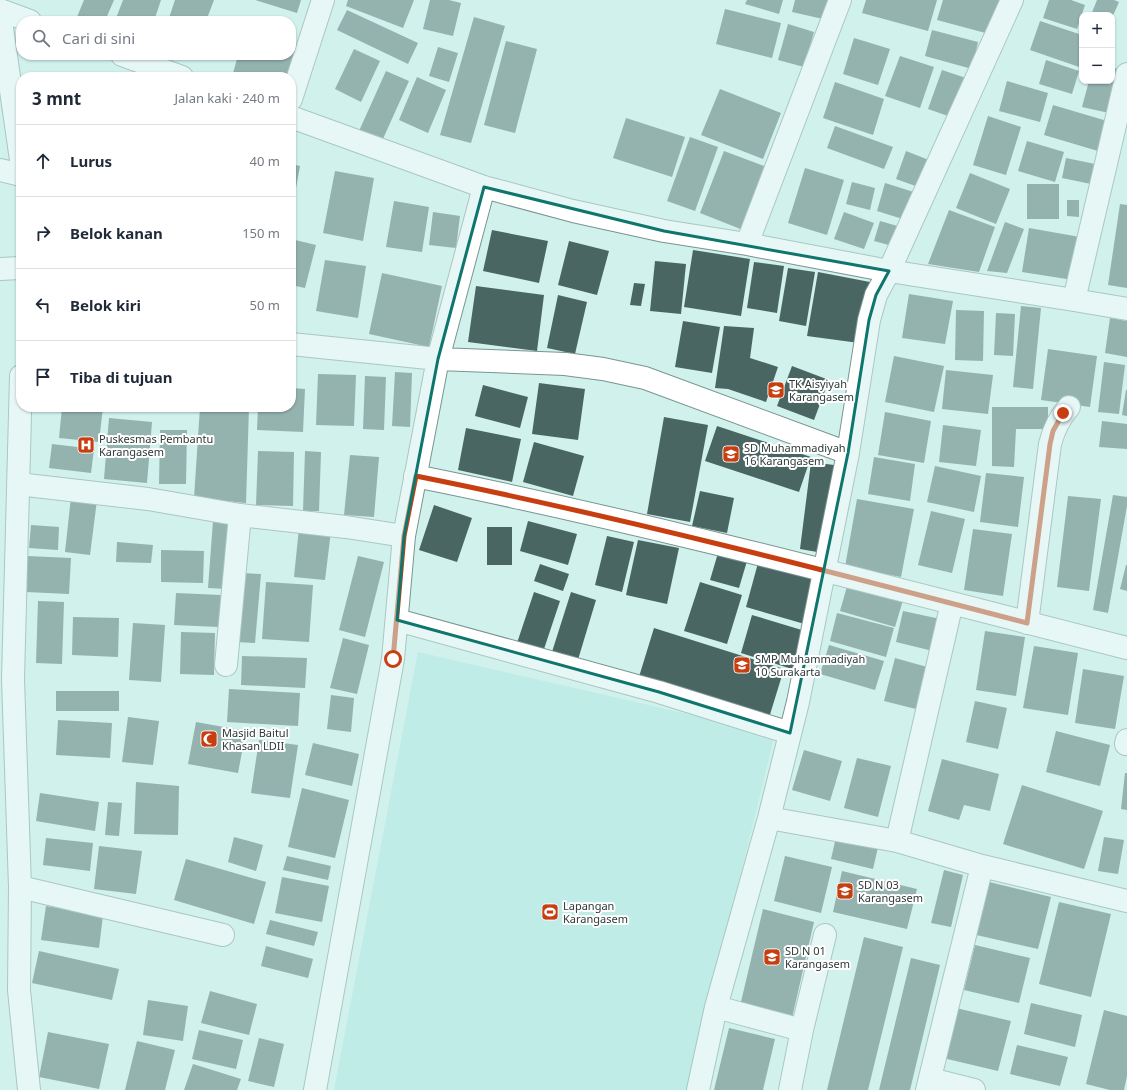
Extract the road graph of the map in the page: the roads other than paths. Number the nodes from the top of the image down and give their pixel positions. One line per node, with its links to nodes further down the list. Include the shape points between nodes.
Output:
1 (323, 0): 10 (street)
2 (840, 0): 16 (street)
3 (1012, 0): 19 (street)
4 (0, 10): 6 (street)
5 (0, 14): 12 (street)
6 (16, 16)
7 (136, 60): 8 (street)
8 (168, 72)
9 (1127, 74): 20 (street)
10 (296, 84)
11 (296, 119): 15 (street)
12 (16, 125)
13 (0, 170): 14 (street)
14 (16, 174)
15 (484, 187): 16 (street, via 664,232); 23 (street)
16 (747, 244): 19 (street)
17 (16, 268): 18 (street)
18 (0, 269)
19 (889, 271): 20 (street); 26 (street, via 876,294 869,320)
20 (1074, 300): 21 (street)
21 (1127, 309)
22 (296, 345): 23 (street)
23 (438, 359): 26 (street, via 565,364 603,368 638,376); 27 (street)
24 (1069, 407): 34 (street, via 1053,431 1050,444)
25 (18, 412): 28 (street)
26 (848, 453): 31 (street)
27 (416, 476): 30 (street); 31 (street, via 515,496)
28 (12, 496): 29 (street, via 148,499); 37 (street)
29 (240, 515): 30 (street); 36 (street)
30 (404, 536): 33 (street)
31 (824, 570): 32 (street); 38 (street)
32 (952, 603): 34 (street); 40 (street)
33 (397, 620): 38 (street, via 659,692); 50 (street, via 393,659)
34 (1027, 623): 35 (street)
35 (1127, 648)
36 (226, 665)
37 (6, 679): 42 (street)
38 (790, 734): 39 (street)
39 (769, 818): 40 (street); 46 (street)
40 (897, 841): 41 (street)
41 (982, 866): 43 (street); 48 (street)
42 (20, 887): 44 (street); 49 (street, via 19,990)
43 (1127, 901)
44 (223, 935)
45 (825, 935): 47 (street)
46 (716, 1007): 47 (street); 51 (street)
47 (802, 1030): 52 (street)
48 (928, 1085): 53 (street)
49 (29, 1090)
50 (315, 1090)
51 (698, 1090)
52 (790, 1090)
53 (974, 1090)

